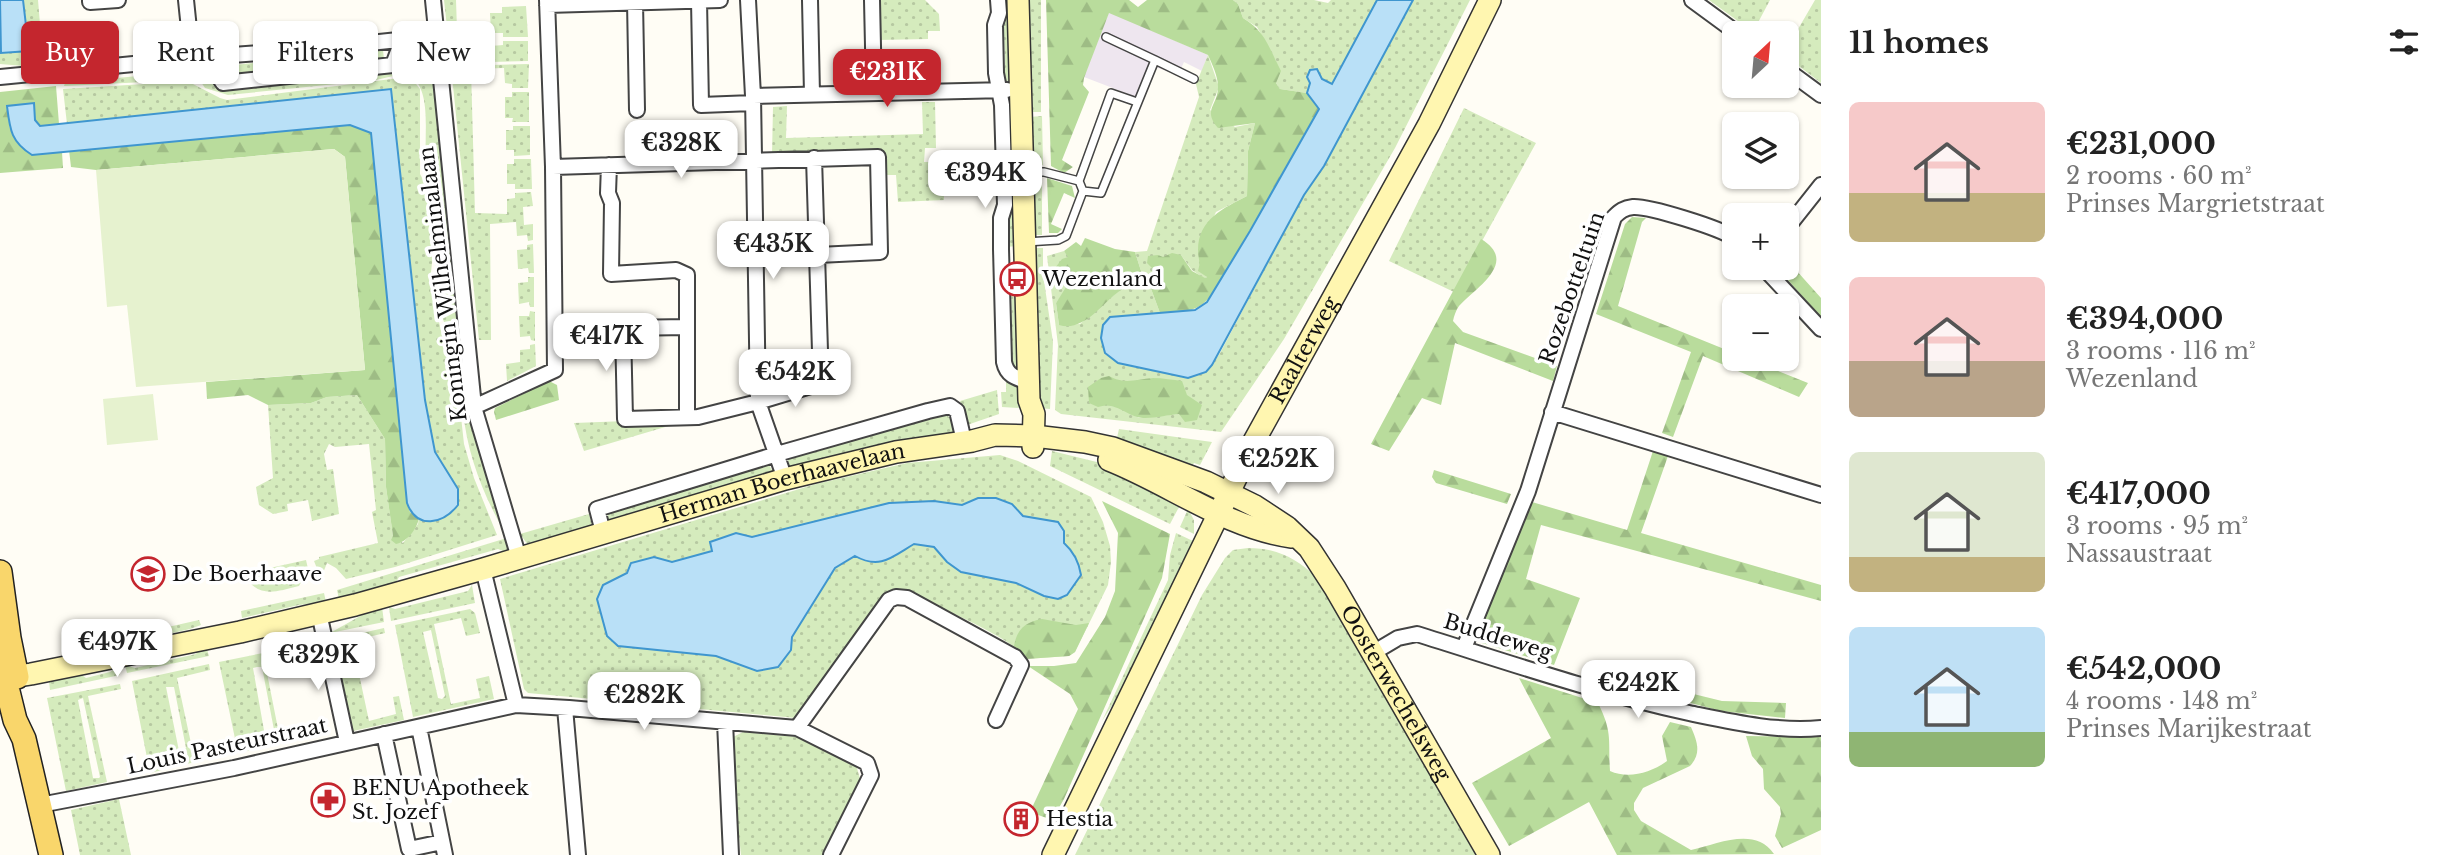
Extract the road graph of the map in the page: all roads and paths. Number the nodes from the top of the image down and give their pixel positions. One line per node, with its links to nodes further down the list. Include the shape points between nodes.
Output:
1 (90, 0): 2 (street)
2 (118, 0)
3 (186, 0): 17 (street)
4 (433, 0): 18 (street, Koningin Wilhelminalaan)
5 (674, 0): 14 (street); 16 (street)
6 (720, 0): 14 (street)
7 (748, 0): 36 (street)
8 (810, 0): 34 (street)
9 (872, 0): 33 (street)
10 (998, 0): 31 (street)
11 (1018, 0): 32 (street)
12 (1490, 0): 65 (street, Raalterweg, via 1429,124)
13 (1692, 0): 19 (street)
14 (699, 1): 36 (street, via 701,104)
15 (547, 2): 16 (street); 42 (street)
16 (635, 2): 38 (street)
17 (191, 21)
18 (435, 21)
19 (1722, 22)
20 (1106, 37): 23 (lane)
21 (392, 39): 22 (street)
22 (239, 54)
23 (1155, 60): 27 (lane); 37 (lane)
24 (133, 64): 26 (street)
25 (392, 65): 29 (street)
26 (0, 77)
27 (1194, 79)
28 (1799, 79): 35 (street)
29 (239, 81)
30 (441, 84): 58 (street, Koningin Wilhelminalaan)
31 (999, 90): 32 (street); 33 (street); 56 (street, via 1004,362 1006,371)
32 (1021, 90): 43 (street)
33 (874, 92): 34 (street)
34 (812, 94): 36 (street)
35 (1821, 95)
36 (753, 99): 40 (street)
37 (1137, 102): 44 (lane, via 1111,93); 46 (lane, via 1101,192)
38 (637, 110)
39 (814, 158): 40 (street); 50 (street); 50 (street, via 878,157 880,252)
40 (753, 161): 41 (street); 57 (street)
41 (609, 165): 42 (street); 53 (street, via 611,274 676,270 687,275)
42 (553, 167): 52 (street)
43 (1023, 172): 44 (lane); 49 (street)
44 (1079, 181): 46 (lane)
45 (1821, 185): 47 (street)
46 (1083, 191): 49 (lane, via 1066,236)
47 (1799, 213)
48 (1722, 232): 59 (street, Rozebotteltuin, via 1637,207 1621,210 1614,217)
49 (1025, 242): 56 (street)
50 (818, 255): 57 (street, via 821,383)
51 (1775, 280): 55 (street)
52 (556, 325): 54 (street, via 597,323); 58 (street, via 555,370)
53 (687, 327): 54 (street); 60 (street)
54 (623, 328): 60 (street, via 625,419)
55 (1821, 329)
56 (1029, 391): 62 (street, via 1023,413)
57 (758, 402): 60 (street); 63 (street)
58 (474, 407): 70 (street, Koningin Wilhelminalaan)
59 (1552, 412): 66 (street); 74 (street, Rozebotteltuin, via 1528,491)
60 (687, 416)
61 (968, 441): 62 (street, Herman Boerhaavelaan); 63 (street, Herman Boerhaavelaan, via 957,411 950,406); 64 (street, Herman Boerhaavelaan, via 895,452)
62 (1028, 441): 65 (street, Herman Boerhaavelaan, via 1085,442 1113,448); 67 (street, Herman Boerhaavelaan, via 1112,461)
63 (777, 454): 64 (street); 68 (street, Herman Boerhaavelaan, via 597,509)
64 (785, 479): 68 (street, Herman Boerhaavelaan)
65 (1228, 492): 67 (street, Raalterweg); 69 (street, Oosterwechelsweg, via 1262,510)
66 (1821, 495)
67 (1218, 513): 69 (street); 92 (street, Raalterweg)
68 (603, 533): 70 (street, Herman Boerhaavelaan)
69 (1298, 538): 75 (street, Oosterwechelsweg, via 1317,559)
70 (519, 558): 71 (street, Herman Boerhaavelaan)
71 (483, 569): 73 (street, Herman Boerhaavelaan); 77 (street)
72 (0, 572): 76 (main road, via 9,638)
73 (319, 613): 76 (street, Herman Boerhaavelaan, via 240,632); 85 (street)
74 (1464, 648): 75 (street, Buddeweg, via 1413,633); 83 (street, Buddeweg, via 1629,700 1737,723)
75 (1371, 653): 93 (street, Oosterwechelsweg)
76 (5, 673): 86 (main road, via 15,720)
77 (516, 705): 78 (street, Louis Pasteurstraat); 81 (street, Louis Pasteurstraat)
78 (565, 708): 80 (street, Louis Pasteurstraat); 89 (street)
79 (996, 720): 82 (street, via 1021,664 907,598 896,597 889,600)
80 (724, 722): 82 (street, Louis Pasteurstraat); 90 (street)
81 (419, 727): 84 (street, Louis Pasteurstraat); 87 (street)
82 (797, 728): 91 (street, via 867,763 871,775)
83 (1821, 728)
84 (384, 734): 85 (street, Louis Pasteurstraat); 87 (street, via 409,849)
85 (347, 742): 86 (street, Louis Pasteurstraat)
86 (49, 803): 88 (main road)
87 (443, 849)
88 (51, 855)
89 (578, 855)
90 (731, 855)
91 (831, 855)
92 (1053, 855)
93 (1489, 855)

